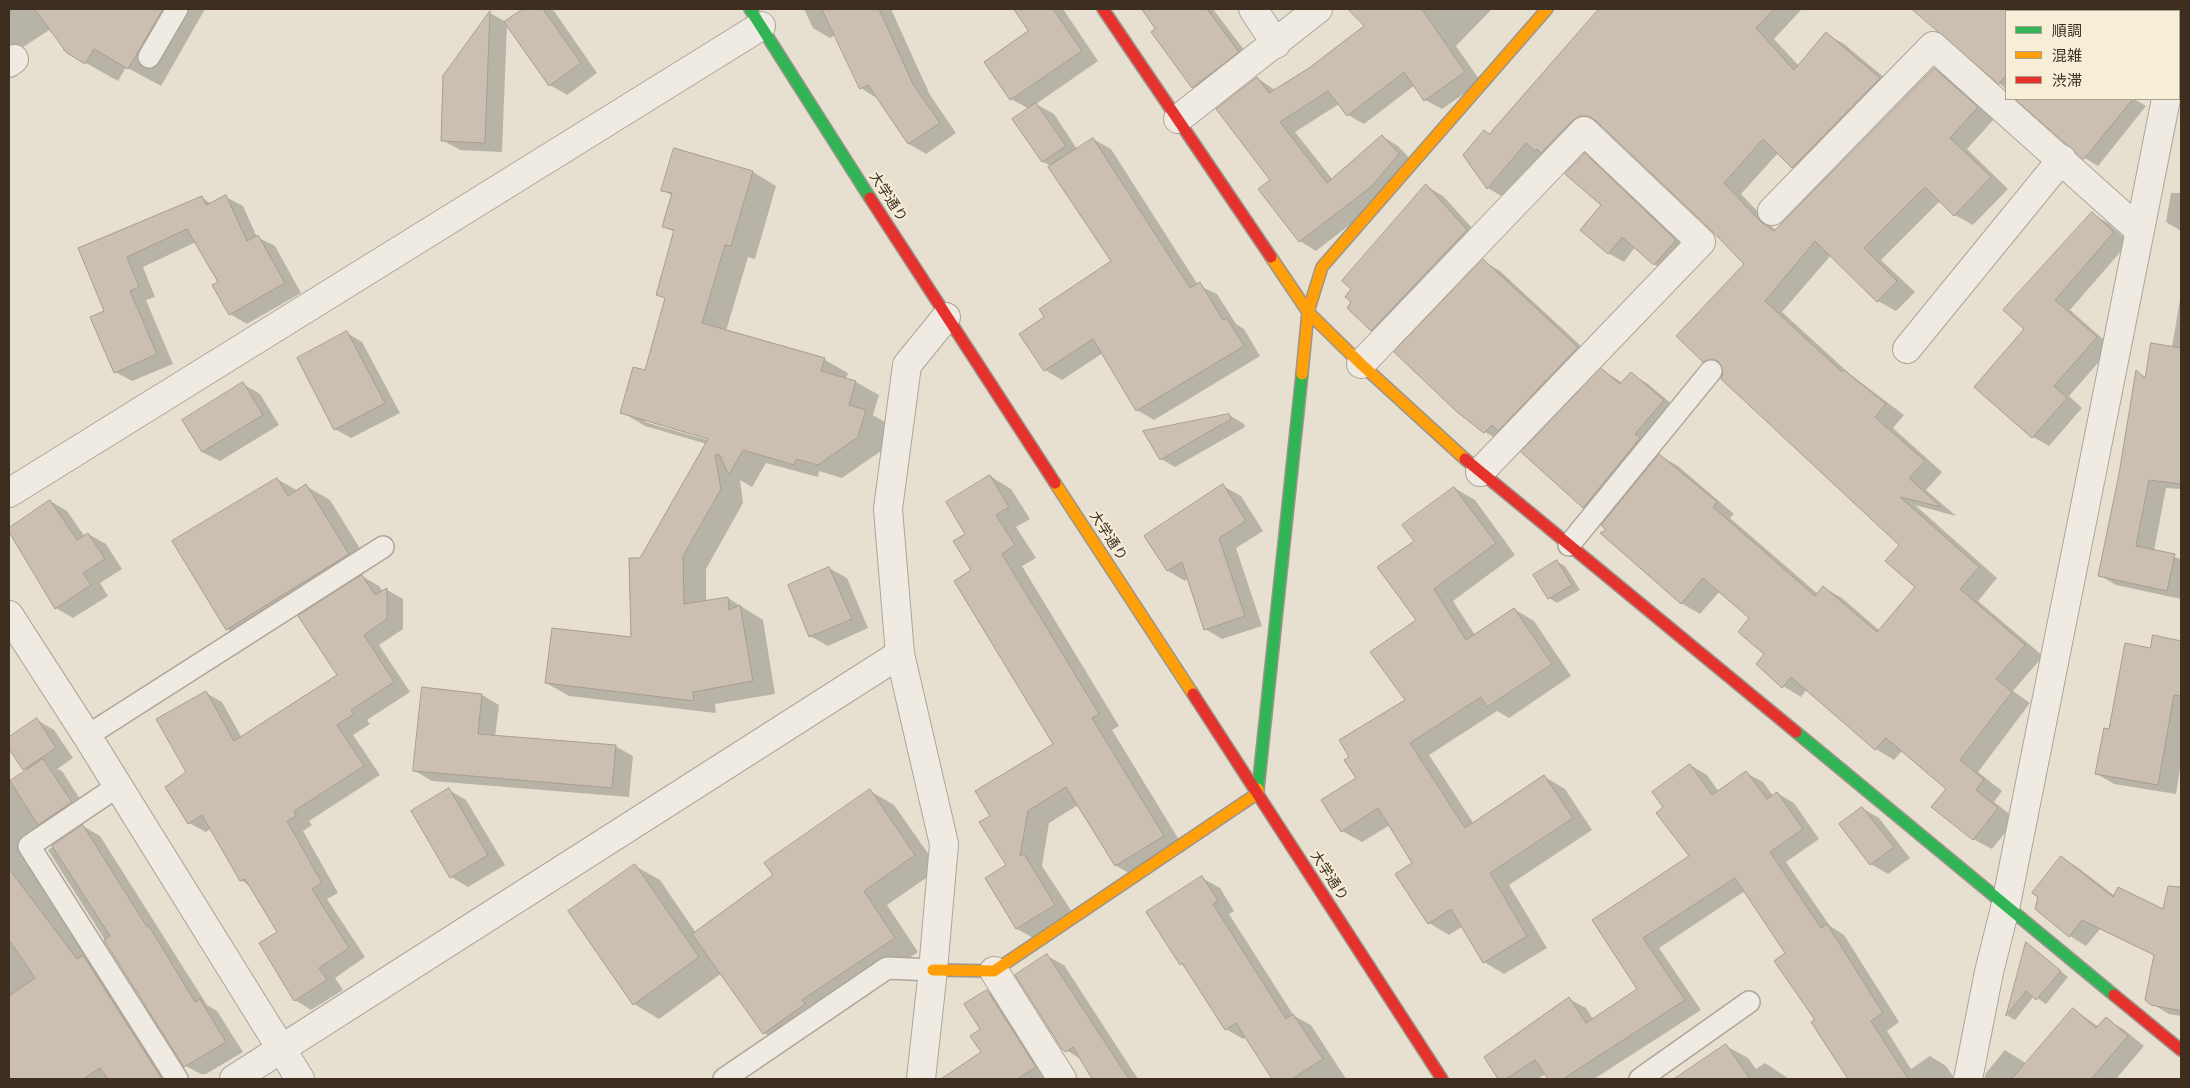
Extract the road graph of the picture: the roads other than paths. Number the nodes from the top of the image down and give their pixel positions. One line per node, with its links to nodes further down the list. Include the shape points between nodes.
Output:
1 (177, 9): 8 (lane)
2 (1103, 9): 10 (street)
3 (1253, 9): 7 (street)
4 (1318, 9): 7 (street)
5 (1547, 9): 14 (street, via 1322,267)
6 (756, 18): 15 (street, 大学通り); 20 (street)
7 (1276, 44): 10 (street)
8 (150, 57)
9 (2166, 100): 13 (street)
10 (1178, 119): 14 (street)
11 (2062, 159): 12 (street, via 1933,46); 13 (street); 16 (street)
12 (1772, 211)
13 (2140, 231): 28 (street)
14 (1308, 312): 17 (street); 27 (street)
15 (946, 317): 24 (street, via 907,365 888,508); 27 (street, 大学通り)
16 (1907, 349)
17 (1361, 364): 19 (street); 19 (street, via 1584,131 1701,242)
18 (1711, 372): 21 (lane)
19 (1480, 472): 21 (street)
20 (9, 494)
21 (1569, 545): 28 (street)
22 (383, 546): 25 (lane)
23 (9, 615): 25 (street)
24 (900, 654): 29 (street, via 944,844); 32 (street)
25 (87, 736): 26 (street)
26 (118, 786): 32 (street); 34 (lane, via 29,846)
27 (1258, 793): 30 (street); 40 (street, 大学通り)
28 (2006, 904): 33 (street); 42 (street)
29 (934, 970): 30 (street); 37 (lane, via 887,968); 38 (street)
30 (994, 970): 39 (street)
31 (1749, 1002): 41 (lane)
32 (281, 1049): 35 (street); 36 (street)
33 (2181, 1050)
34 (177, 1079)
35 (234, 1079)
36 (300, 1079)
37 (724, 1079)
38 (921, 1079)
39 (1062, 1079)
40 (1442, 1079)
41 (1640, 1079)
42 (1968, 1079)

